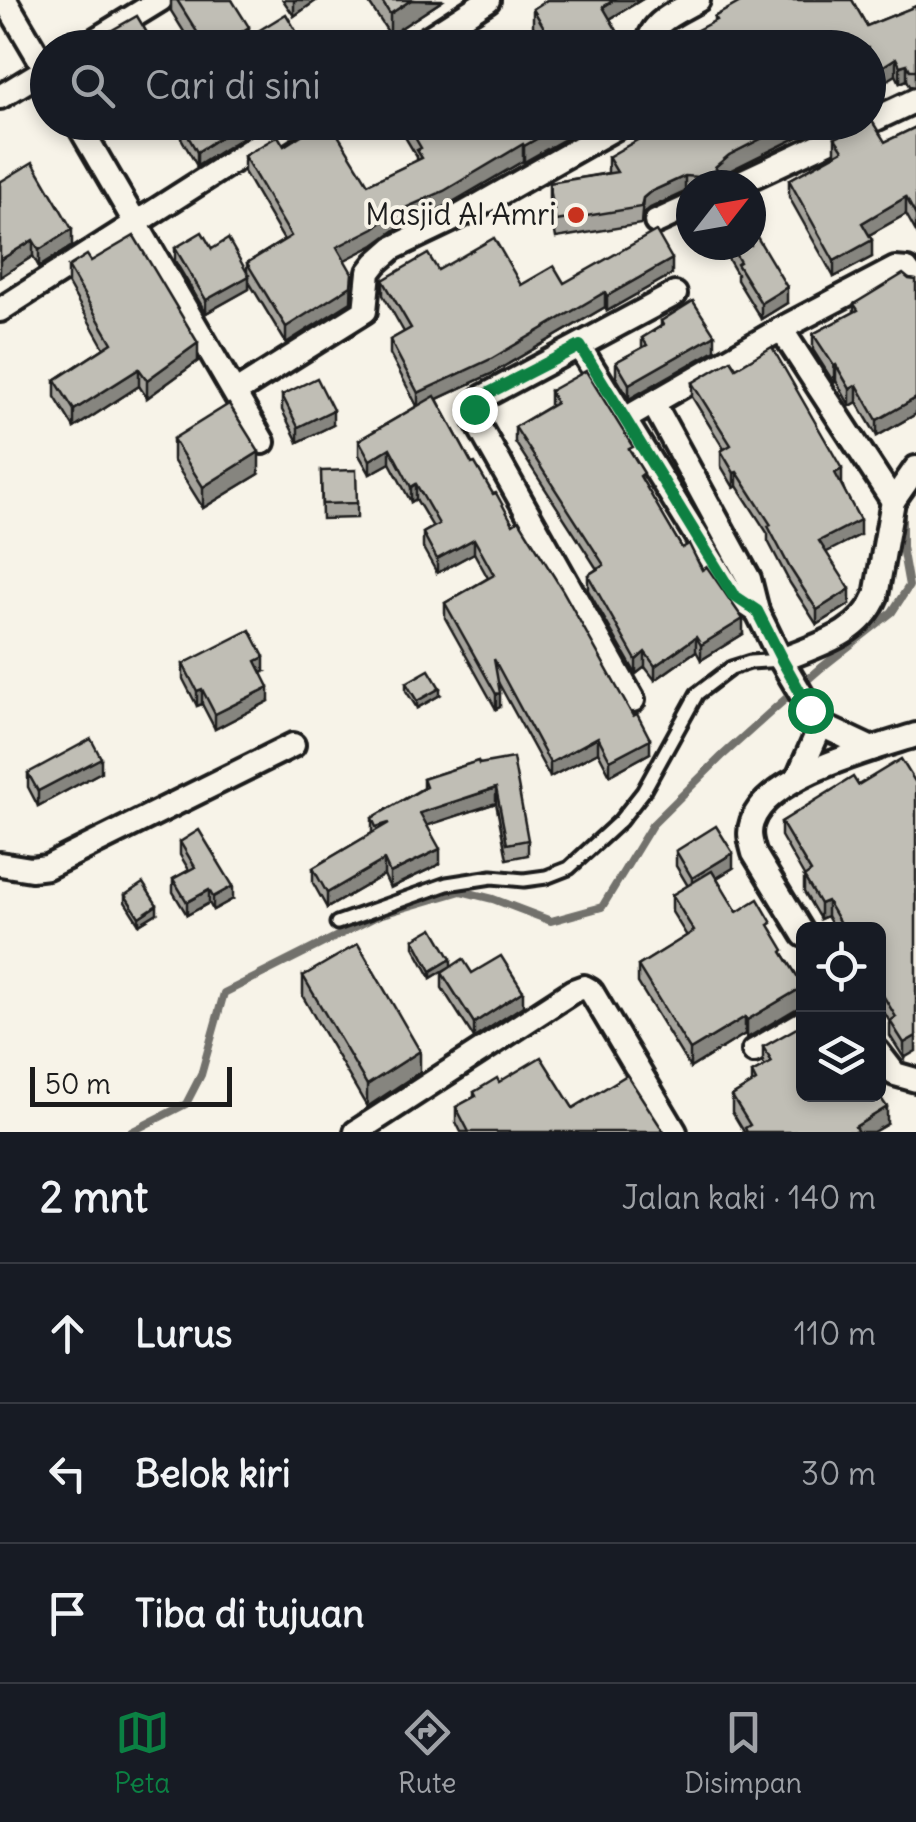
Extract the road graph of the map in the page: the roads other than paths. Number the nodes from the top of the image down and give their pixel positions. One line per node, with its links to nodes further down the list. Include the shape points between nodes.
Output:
1 (5, 0): 8 (street)
2 (160, 0): 5 (street)
3 (488, 0): 6 (street)
4 (698, 0): 7 (street)
5 (111, 30)
6 (441, 30)
7 (651, 30)
8 (30, 42)
9 (30, 80): 10 (street)
10 (0, 97)
11 (916, 100): 12 (street)
12 (886, 114)
13 (88, 140): 19 (street)
14 (266, 140): 19 (street)
15 (594, 140): 26 (street, via 394,248 369,272 364,311)
16 (831, 140): 17 (street)
17 (766, 170)
18 (676, 213): 20 (street)
19 (137, 222): 23 (street); 26 (street)
20 (656, 222)
21 (916, 282): 24 (street, via 907,270 895,269)
22 (675, 294): 25 (street)
23 (0, 310)
24 (781, 328): 27 (street); 31 (street)
25 (580, 346): 28 (street); 34 (street, via 483,396 474,415)
26 (236, 392): 29 (street)
27 (653, 402): 28 (street); 32 (street, via 749,579)
28 (625, 419): 32 (street, via 733,595)
29 (263, 442)
30 (916, 468): 31 (street)
31 (892, 500): 33 (street, via 871,610)
32 (757, 611): 33 (street)
33 (787, 668): 35 (street); 42 (lane, via 750,662 696,694 643,792 569,868 524,880 447,884)
34 (633, 700)
35 (816, 718): 38 (street); 39 (street)
36 (916, 736): 38 (street)
37 (293, 745): 40 (street, via 47,867)
38 (872, 749): 39 (street)
39 (799, 775): 41 (street, via 758,809 750,825 757,861)
40 (0, 864)
41 (796, 922)
42 (337, 923)
43 (796, 1027): 44 (street)
44 (754, 1051)
45 (886, 1062): 46 (street, via 895,1074)
46 (916, 1080)
47 (356, 1132): 48 (street, via 584,987)
48 (675, 1132)

